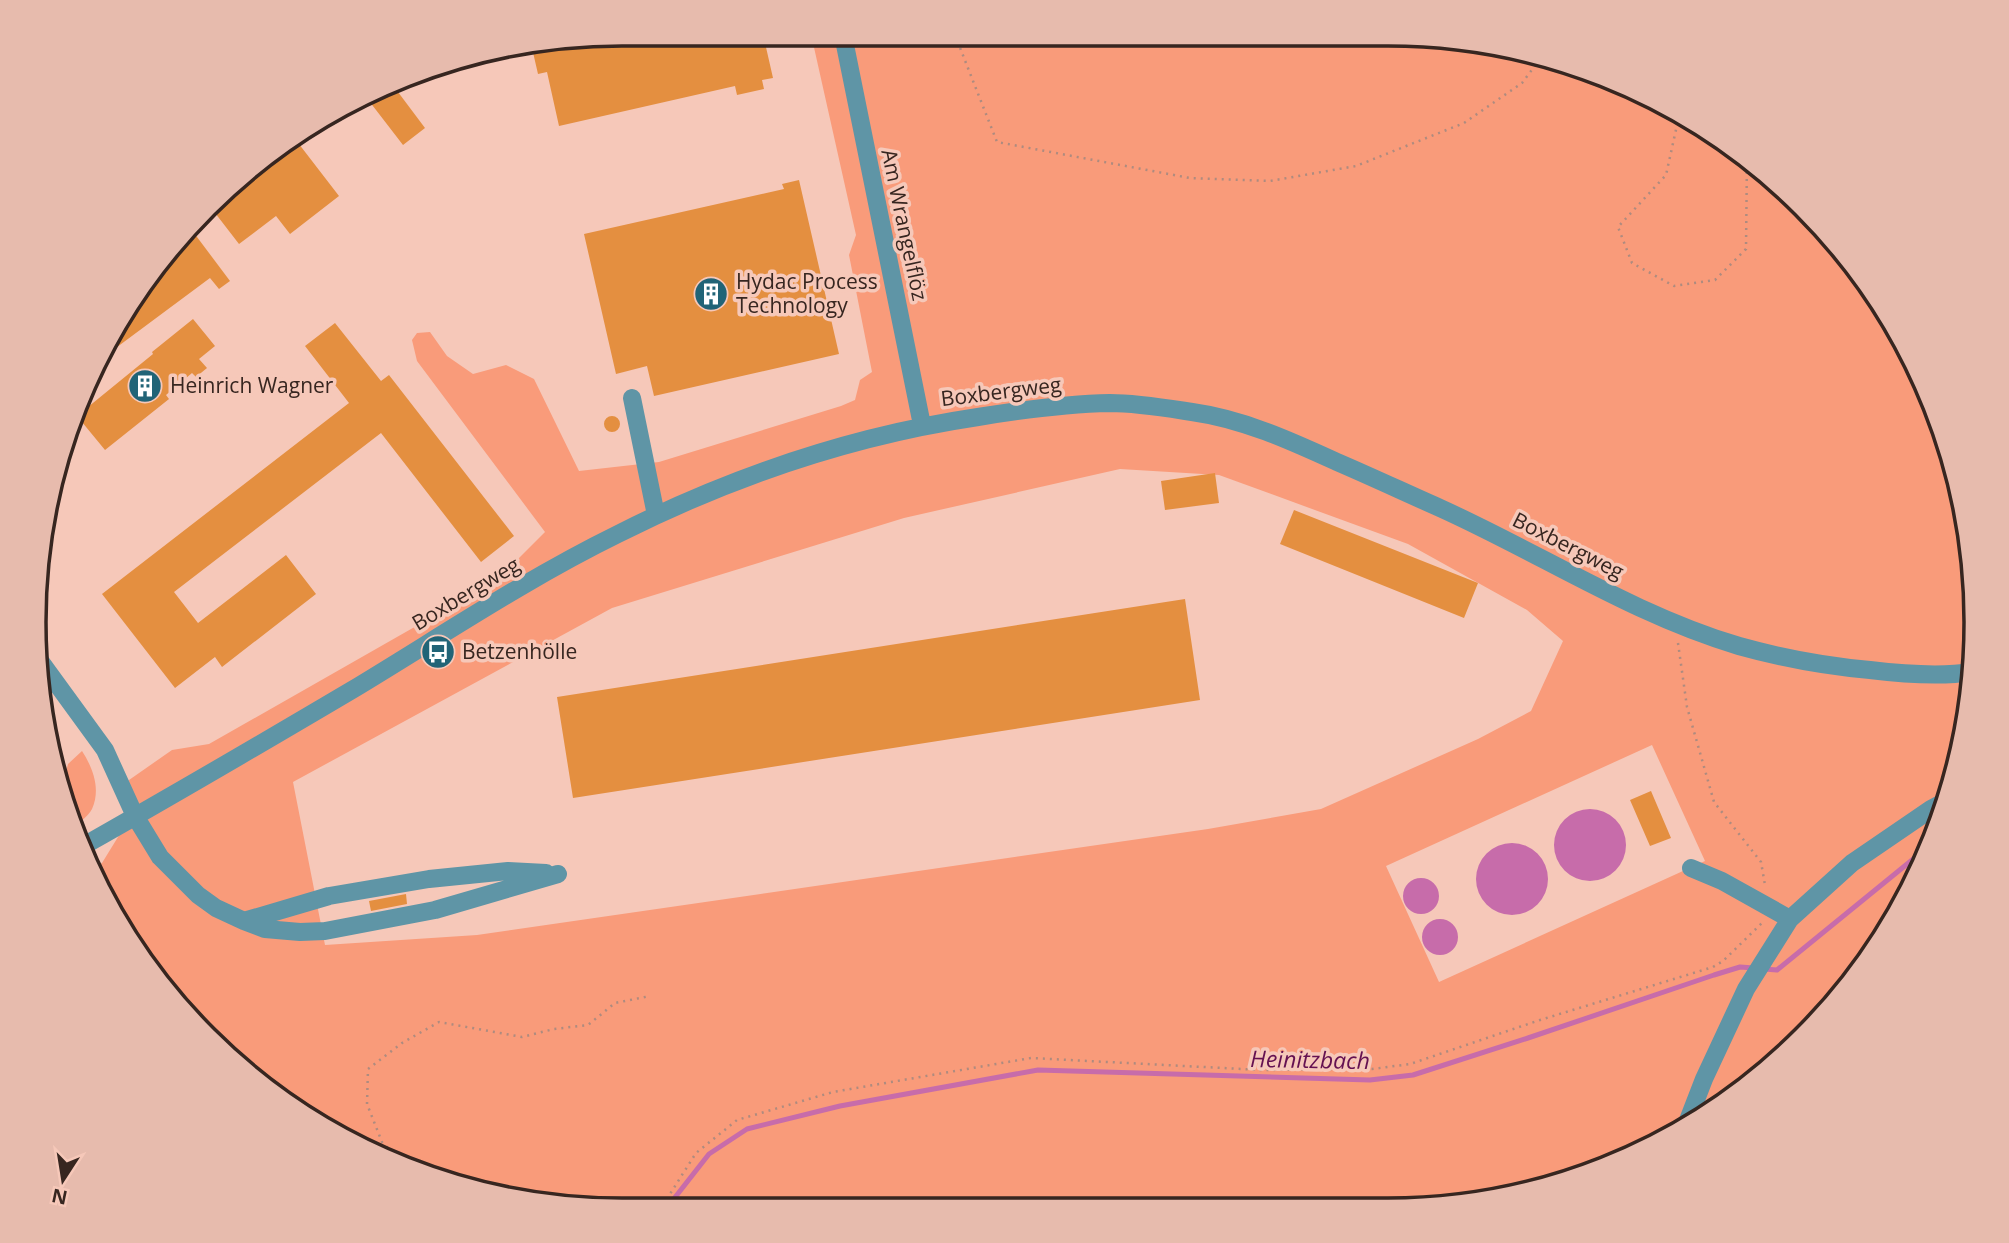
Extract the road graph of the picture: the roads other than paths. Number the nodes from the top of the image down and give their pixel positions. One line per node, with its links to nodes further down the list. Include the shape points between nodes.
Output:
1 (845, 46): 3 (street, Am Wrangelflöz)
2 (632, 398): 4 (street)
3 (922, 425): 4 (street, Boxbergweg, via 826,449 723,485); 6 (street, Boxbergweg, via 1115,403 1197,412 1273,433 1451,513 1628,602 1735,645 1829,666)
4 (656, 515): 8 (street, Boxbergweg, via 545,574)
5 (48, 671): 8 (street, via 105,750)
6 (1961, 673)
7 (1933, 808): 11 (street)
8 (135, 816): 9 (street, Boxbergweg); 12 (street, via 160,857 198,895)
9 (89, 843)
10 (1691, 868): 11 (street)
11 (1776, 911): 13 (street)
12 (244, 921): 12 (street, via 265,929 325,931 453,905 558,874 508,871 429,879 329,896)
13 (1692, 1110)

